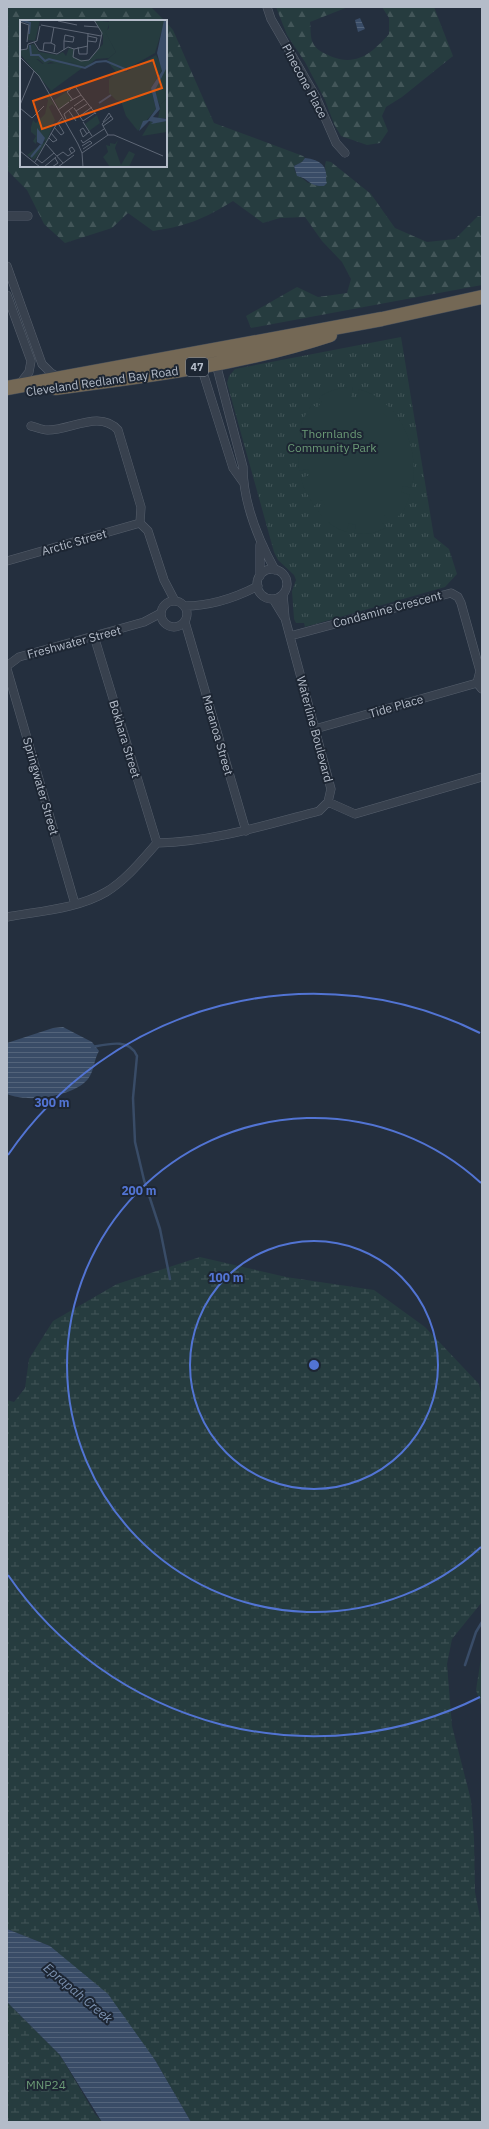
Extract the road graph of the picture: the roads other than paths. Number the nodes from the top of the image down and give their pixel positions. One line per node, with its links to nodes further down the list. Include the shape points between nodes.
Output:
1 (267, 7): 2 (street, Pinecone Place, via 275,26 316,97 336,143)
2 (345, 153)
3 (7, 216): 4 (street)
4 (28, 216)
5 (7, 266): 6 (street)
6 (9, 276): 12 (street, via 42,364)
7 (7, 295): 13 (street, via 31,361 29,372)
8 (482, 297): 10 (highway, Cleveland Redland Bay Road / 47, via 382,319 298,346)
9 (198, 352): 10 (highway, Cleveland Redland Bay Road / 47); 11 (street); 12 (highway, Cleveland Redland Bay Road / 47)
10 (214, 356): 11 (highway, Cleveland Redland Bay Road / 47); 16 (street, via 243,467)
11 (201, 366): 14 (highway, Cleveland Redland Bay Road / 47, via 129,379); 16 (street, via 233,468)
12 (61, 378): 13 (highway, Cleveland Redland Bay Road / 47)
13 (13, 387)
14 (7, 394)
15 (31, 426): 17 (street, via 47,430 104,420 113,424 118,430 141,506)
16 (243, 482): 18 (street)
17 (140, 522): 19 (street, Arctic Street); 22 (street, via 148,531)
18 (260, 544): 20 (street); 21 (street)
19 (7, 561)
20 (275, 570): 21 (street, via 267,571); 24 (street, via 282,574 286,582)
21 (260, 576): 23 (street)
22 (164, 580): 28 (street); 29 (street)
23 (258, 586): 25 (street); 26 (street)
24 (283, 594): 27 (street); 33 (street, Waterline Boulevard)
25 (242, 595): 26 (street); 31 (street)
26 (262, 595): 27 (street)
27 (273, 599): 33 (street, Waterline Boulevard)
28 (176, 601): 29 (street); 30 (street)
29 (165, 604): 32 (street)
30 (185, 606): 31 (street); 34 (street)
31 (203, 606): 34 (street)
32 (161, 613): 35 (street, Freshwater Street); 36 (street)
33 (285, 618): 39 (street, Waterline Boulevard)
34 (186, 619): 37 (street); 40 (street, Maranoa Street)
35 (144, 622): 36 (street, Freshwater Street); 38 (street, Freshwater Street)
36 (167, 626): 37 (street)
37 (176, 627): 40 (street)
38 (94, 636): 41 (street, Freshwater Street, via 19,657); 47 (street, Bokhara Street)
39 (290, 636): 42 (street, Condamine Crescent, via 451,593 461,602 480,671); 43 (street, Waterline Boulevard)
40 (191, 638): 46 (street, Maranoa Street)
41 (7, 667): 48 (street, Springwater Street)
42 (479, 686): 43 (street, Tide Place)
43 (315, 729): 45 (street, Waterline Boulevard, via 331,790)
44 (482, 778): 45 (street, via 355,814)
45 (328, 802): 46 (street, via 319,810)
46 (246, 831): 47 (street, via 172,843)
47 (157, 843): 48 (street, via 130,872 106,892)
48 (75, 904): 49 (street)
49 (7, 917)

